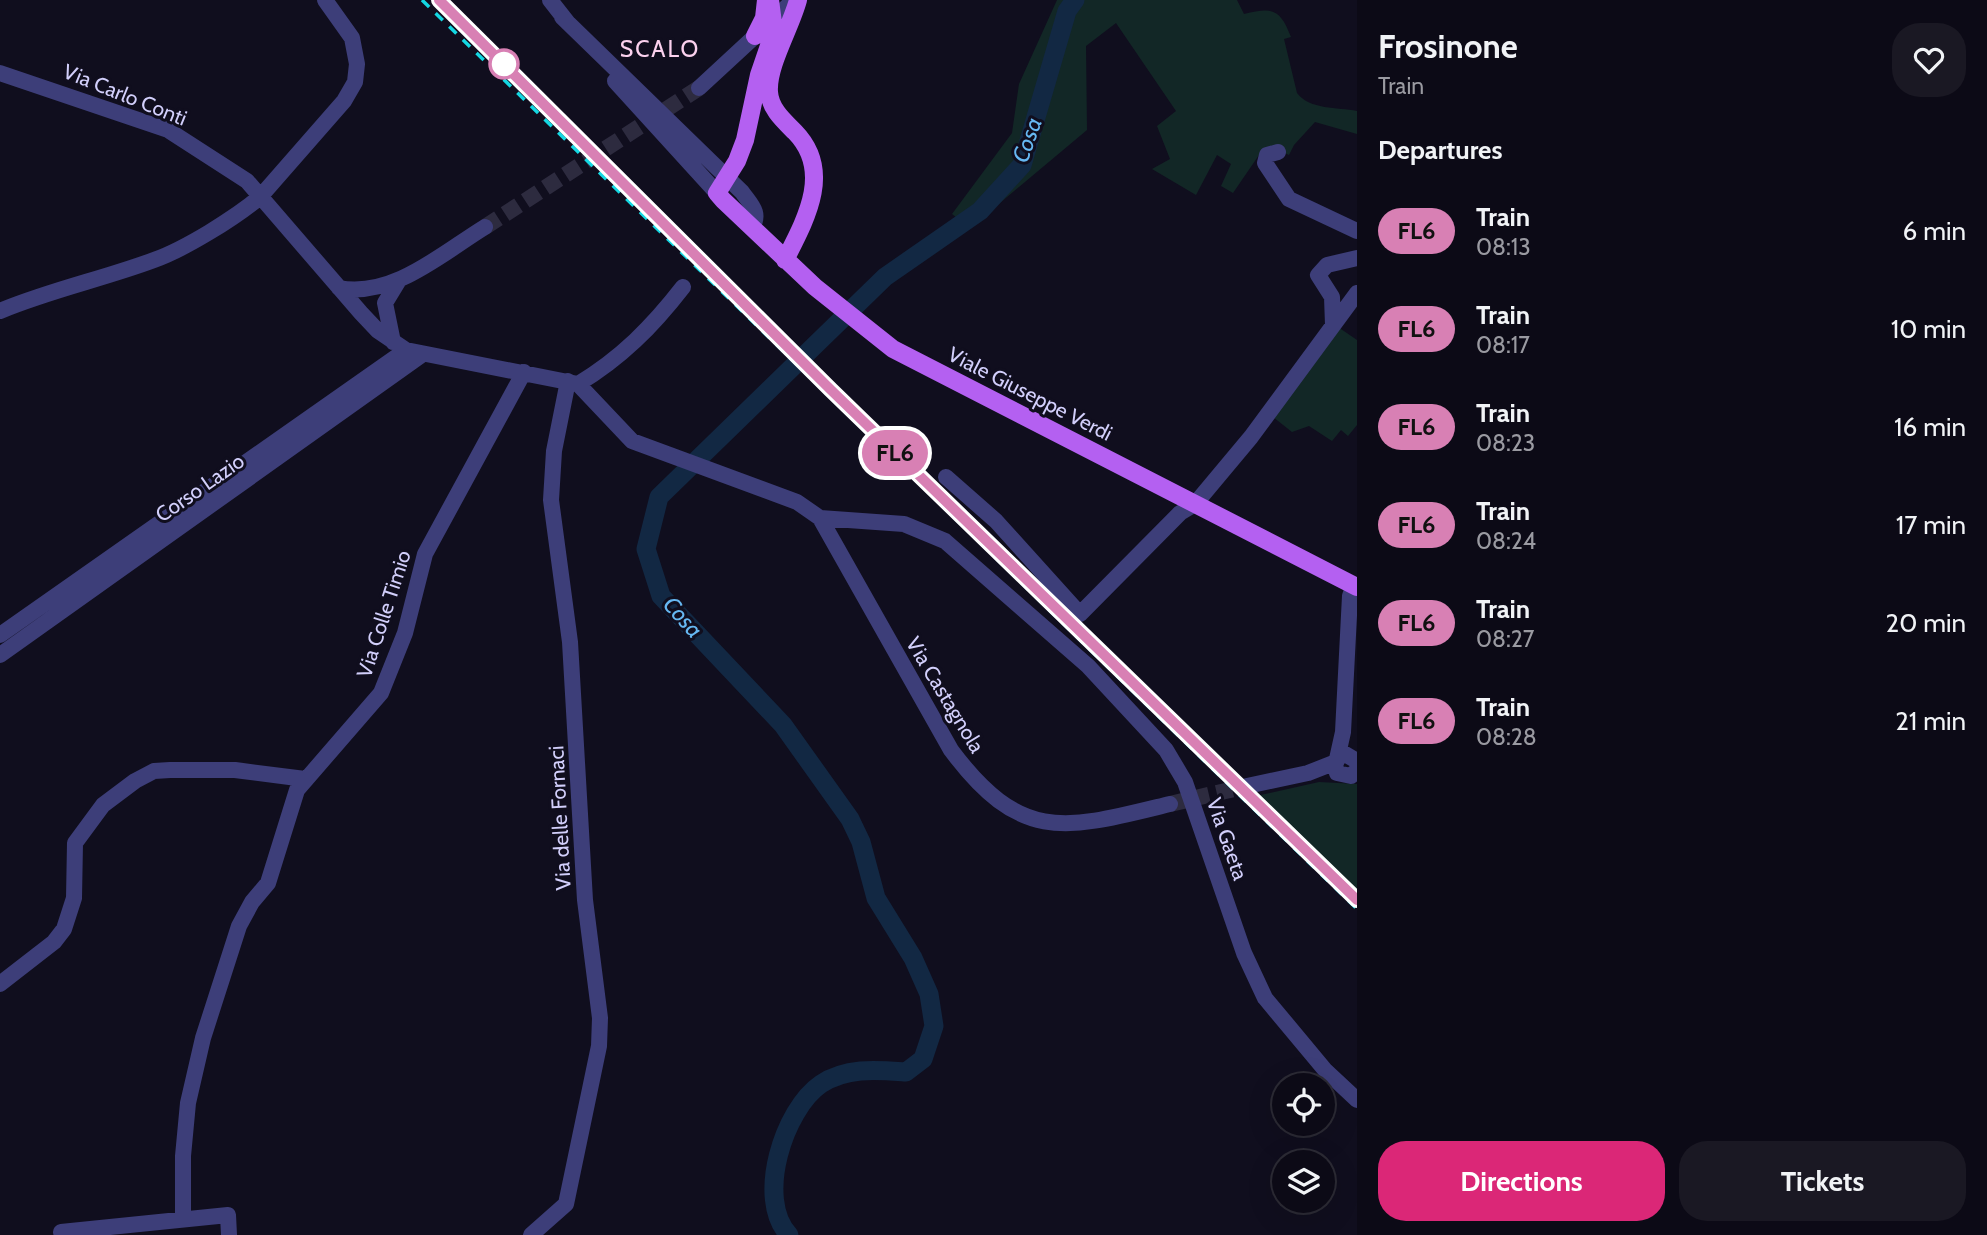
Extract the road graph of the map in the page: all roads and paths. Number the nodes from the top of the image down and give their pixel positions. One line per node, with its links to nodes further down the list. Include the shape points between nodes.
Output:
1 (325, 0): 13 (street, via 352,38 355,82 344,101)
2 (550, 0): 5 (street)
3 (768, 0): 6 (main road); 7 (main road)
4 (790, 1): 6 (street); 18 (main road, via 769,92 779,115 808,147 815,188)
5 (562, 17): 11 (street); 12 (street)
6 (775, 19): 7 (street); 11 (main road, via 745,140)
7 (755, 36): 9 (street)
8 (0, 73): 13 (street, Via Carlo Conti, via 168,130 247,181)
9 (699, 88)
10 (1278, 152): 16 (street, via 1267,155 1265,163 1289,199)
11 (725, 174): 12 (main road); 15 (street, via 756,212)
12 (717, 193): 15 (main road, Viale Giuseppe Verdi)
13 (260, 197): 21 (street, Via Carlo Conti); 25 (street, via 157,259)
14 (485, 227): 19 (street)
15 (752, 228): 18 (main road, Viale Giuseppe Verdi)
16 (1357, 231)
17 (1357, 258): 27 (street, via 1327,265 1318,275 1332,297)
18 (785, 260): 35 (main road, Viale Giuseppe Verdi, via 893,349)
19 (399, 280): 22 (street); 24 (street)
20 (683, 287): 33 (street, via 622,355)
21 (339, 288): 22 (street); 26 (street, Via Carlo Conti)
22 (373, 289): 26 (street)
23 (1357, 293): 27 (street)
24 (385, 303): 26 (street); 29 (street)
25 (0, 311)
26 (361, 313): 28 (street, Via Carlo Conti)
27 (1333, 325): 35 (street)
28 (378, 331): 29 (street, Via Carlo Conti); 32 (street, via 382,347)
29 (400, 346): 30 (street); 32 (street, Corso Lazio)
30 (424, 354): 31 (street); 39 (street, Corso Lazio)
31 (524, 372): 33 (street); 41 (street, Via Colle Timio, via 425,554 405,633 381,693)
32 (373, 373): 38 (street, Corso Lazio)
33 (573, 382): 36 (street, Via Gaeta, via 620,432 646,449 797,502); 49 (street, Via delle Fornaci, via 554,451 551,500 570,642 585,900 594,950 599,1046 566,1204)
34 (946, 477): 35 (street, via 996,522 1080,614 1180,513)
35 (1195, 504): 37 (main road, Viale Giuseppe Verdi)
36 (820, 518): 43 (street, Via Castagnola, via 951,750 974,781 1009,809 1045,822 1083,825); 45 (street, Via Gaeta, via 904,524 945,541 1137,716 1185,782 1244,953 1265,998 1325,1070)
37 (1355, 586): 40 (street, via 1350,596 1343,732)
38 (0, 635)
39 (0, 655)
40 (1349, 767): 42 (street)
41 (305, 779): 44 (street, via 235,770 170,770 154,771 135,781 97,812 75,843 74,898 64,929); 46 (street, Via Colle Timio, via 297,790 268,883 239,926 203,1038 188,1103)
42 (1247, 786)
43 (1170, 804)
44 (0, 984)
45 (1357, 1100)
46 (183, 1219): 47 (street); 48 (street, via 228,1215)
47 (61, 1233)
48 (229, 1235)
49 (531, 1235)

